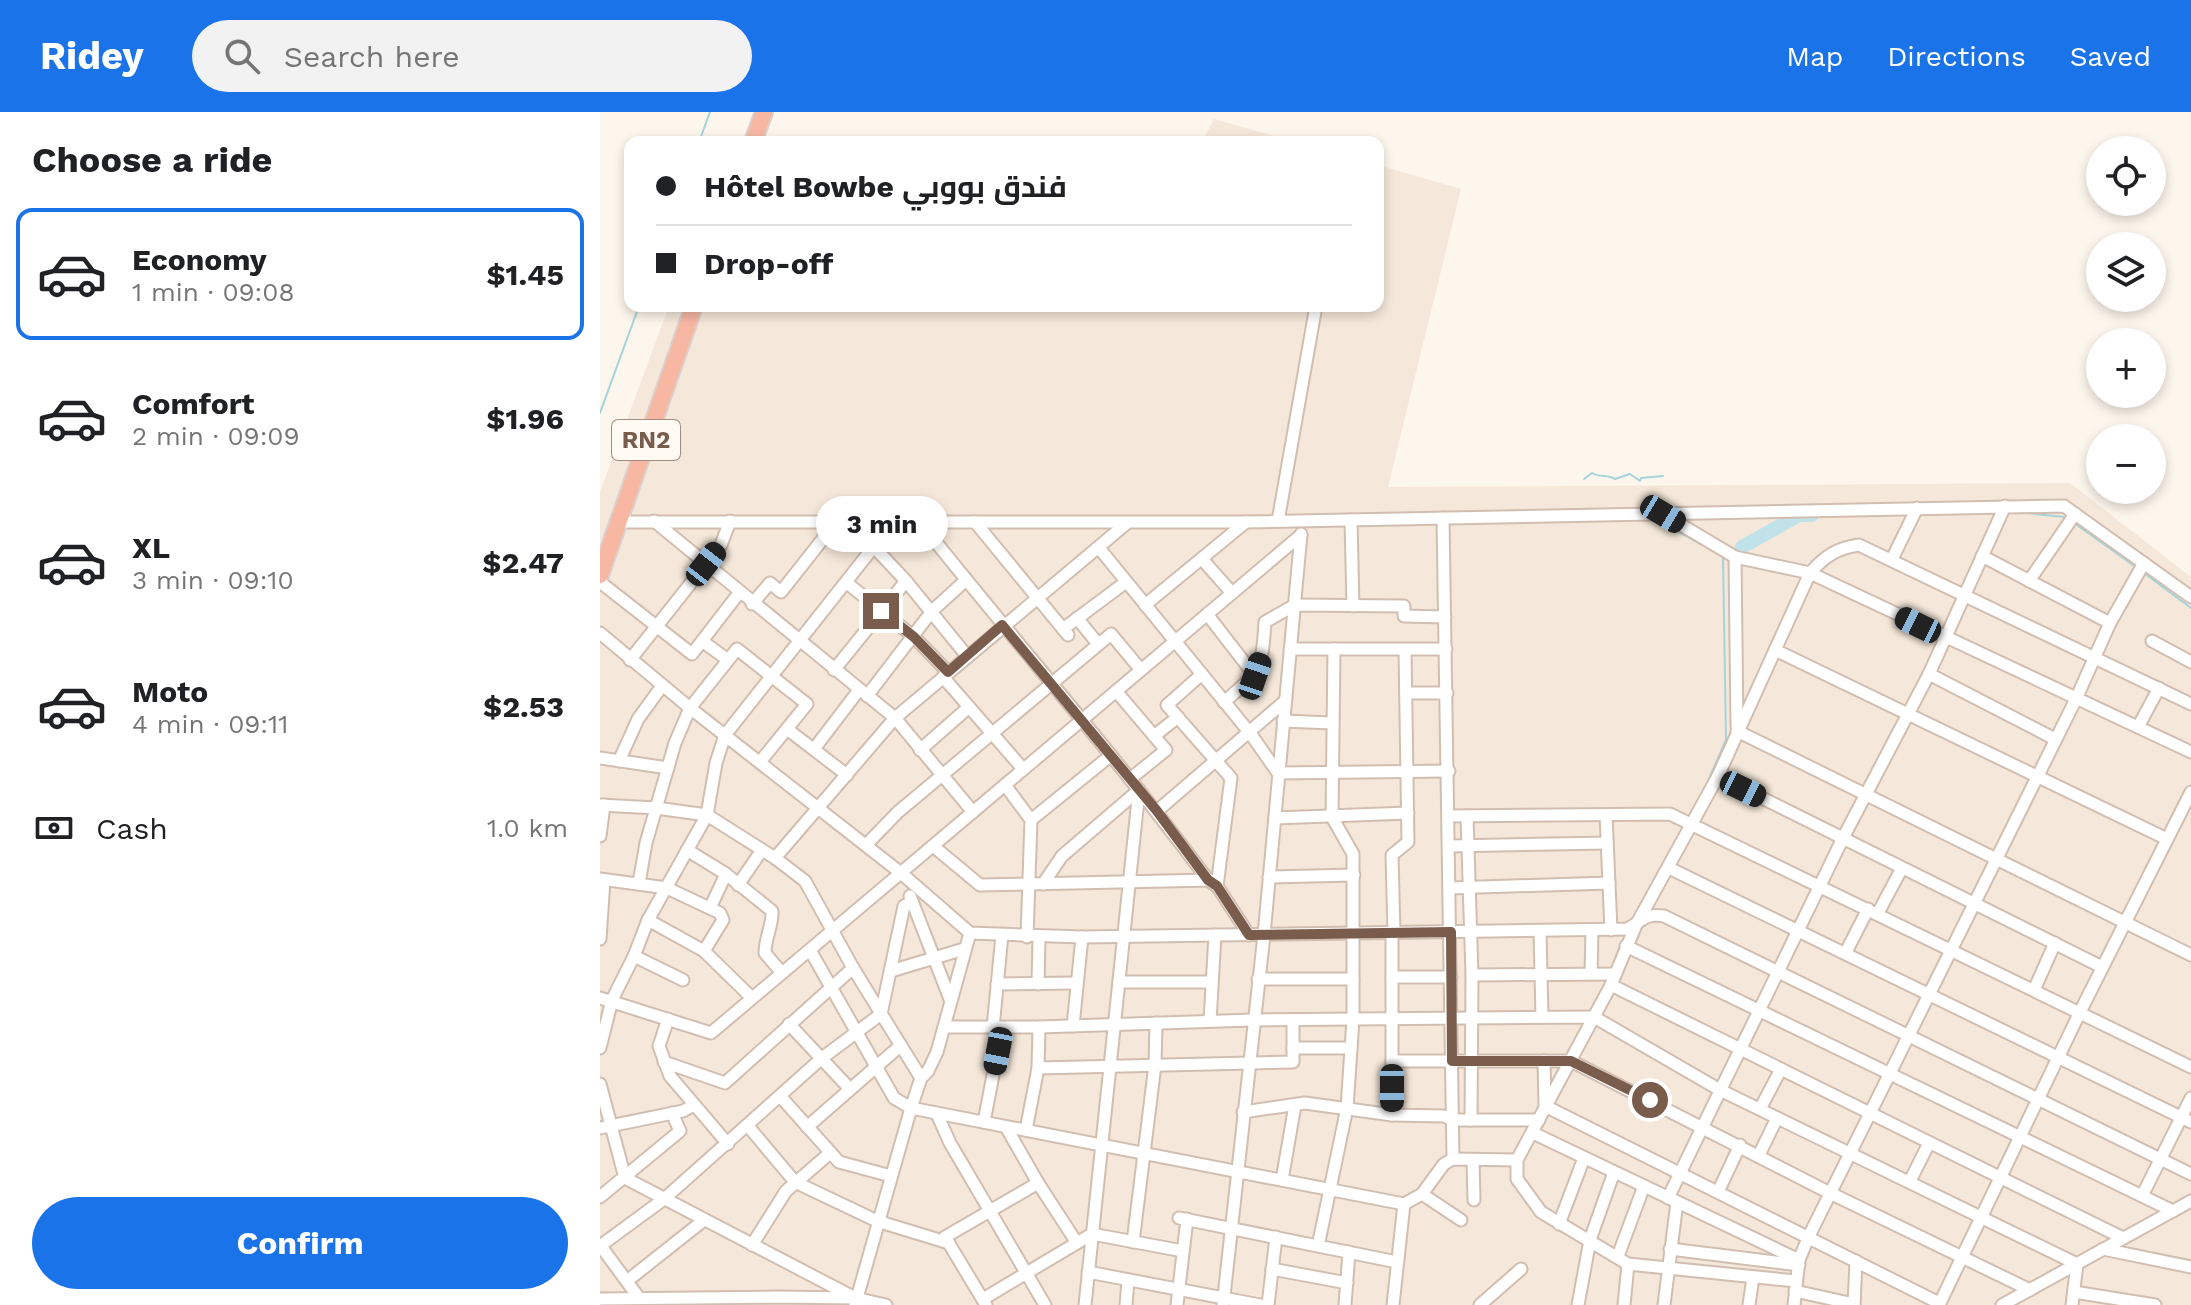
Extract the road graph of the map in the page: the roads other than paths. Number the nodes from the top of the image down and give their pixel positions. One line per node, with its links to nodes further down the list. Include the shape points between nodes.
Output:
1 (764, 112): 2 (highway)
2 (755, 136)
3 (692, 312): 18 (highway, RN2)
4 (1315, 312): 16 (street)
5 (2003, 511): 6 (street); 9 (street, via 2064,506); 25 (street)
6 (1914, 513): 7 (street); 28 (street)
7 (1663, 514): 8 (street); 26 (street)
8 (1443, 518): 10 (street); 51 (street)
9 (2072, 518): 29 (street); 35 (street)
10 (1351, 520): 17 (street); 47 (street)
11 (654, 521): 12 (street); 18 (street); 30 (street)
12 (730, 521): 13 (street); 30 (street)
13 (837, 521): 14 (street); 44 (street, via 781,592 770,583)
14 (894, 521): 15 (street); 23 (street)
15 (919, 521): 19 (street); 33 (street)
16 (1278, 521): 17 (street); 20 (street)
17 (1302, 521): 22 (street)
18 (617, 522): 32 (highway, RN2)
19 (975, 522): 21 (street); 42 (street)
20 (1246, 522): 21 (street); 27 (street)
21 (1127, 523): 24 (street)
22 (1301, 535): 40 (street); 46 (street)
23 (875, 548): 34 (street); 38 (street)
24 (1099, 548): 37 (street); 42 (street)
25 (1982, 556): 35 (street); 41 (street)
26 (1735, 557): 31 (street); 102 (street)
27 (1202, 559): 40 (street); 45 (street)
28 (1892, 559): 31 (street, via 1859,545 1841,548); 41 (street)
29 (2144, 563): 43 (street); 53 (street)
30 (706, 564): 39 (street); 54 (street)
31 (1810, 573): 58 (street); 68 (street)
32 (600, 575)
33 (966, 580): 49 (street); 55 (street)
34 (906, 581): 48 (street); 49 (street)
35 (2029, 581): 53 (street)
36 (600, 582): 54 (street)
37 (1126, 582): 45 (street); 52 (street)
38 (847, 583): 48 (street); 62 (street)
39 (739, 593): 44 (street); 59 (street)
40 (1232, 593): 50 (street)
41 (1964, 594): 58 (street); 70 (street)
42 (1036, 597): 52 (street, via 1065,632); 55 (street)
43 (2191, 597)
44 (752, 604): 62 (street)
45 (1145, 605): 60 (street)
46 (1295, 605): 47 (street); 64 (street); 80 (street, via 1265,622)
47 (1353, 606): 51 (street, via 1404,606 1404,616)
48 (881, 611): 57 (street); 74 (street)
49 (932, 611): 57 (street); 69 (street)
50 (1207, 614): 60 (street); 80 (street)
51 (1445, 617): 66 (street)
52 (1077, 618): 63 (street)
53 (2110, 623): 70 (street)
54 (657, 625): 59 (street, via 692,654); 71 (street)
55 (1002, 625): 69 (street); 81 (street)
56 (600, 633): 71 (street)
57 (914, 637): 76 (street); 85 (street)
58 (1945, 638): 78 (street); 88 (street)
59 (702, 641): 72 (street)
60 (1175, 641): 75 (street); 77 (street)
61 (2152, 641): 73 (street)
62 (799, 643): 74 (street); 79 (street)
63 (1098, 644): 75 (street, via 1111,634); 81 (street)
64 (1290, 649): 65 (street); 89 (street)
65 (1334, 649): 67 (street); 99 (street)
66 (1446, 649): 67 (street); 87 (street)
67 (1405, 650): 86 (street)
68 (1775, 650): 94 (street); 102 (street)
69 (967, 656): 76 (street)
70 (2096, 657): 83 (street); 88 (street)
71 (630, 660): 82 (street)
72 (728, 660): 79 (street, via 737,649); 93 (street)
73 (2191, 662)
74 (834, 670): 85 (street)
75 (1141, 670): 84 (street)
76 (946, 674): 92 (street); 96 (street)
77 (1202, 674): 90 (street); 95 (street, via 1167,705)
78 (1929, 674): 94 (street); 107 (street)
79 (772, 676): 101 (street, via 807,704); 105 (street)
80 (1255, 676): 90 (street)
81 (1052, 685): 97 (street); 104 (street)
82 (662, 686): 93 (street); 113 (street, via 638,719)
83 (2159, 688): 91 (street); 100 (street)
84 (1116, 691): 97 (street); 106 (street)
85 (863, 693): 96 (street); 108 (street)
86 (1406, 693): 87 (street); 120 (street)
87 (1447, 693): 118 (street)
88 (2076, 699): 100 (street); 107 (street)
89 (1285, 701): 98 (street); 103 (street)
90 (1224, 702): 103 (street)
91 (2190, 702)
92 (969, 707): 104 (street); 109 (street)
93 (690, 708): 105 (street); 116 (street)
94 (1908, 714): 125 (street); 130 (street)
95 (1178, 717): 106 (street); 114 (street)
96 (895, 718): 109 (street); 122 (street)
97 (1082, 720): 111 (street); 117 (street)
98 (1283, 721): 99 (street); 121 (street)
99 (1332, 723): 119 (street)
100 (2138, 727): 110 (street)
101 (787, 729): 108 (street); 115 (street)
102 (1737, 731): 124 (street); 130 (street)
103 (1250, 733): 114 (street); 121 (street)
104 (993, 734): 117 (street); 123 (street)
105 (725, 735): 115 (street); 137 (street)
106 (1154, 736): 126 (street, via 1166,750)
107 (2055, 739): 125 (street)
108 (814, 749): 122 (street)
109 (920, 750): 123 (street)
110 (2191, 752)
111 (1110, 756): 126 (street); 143 (street)
112 (600, 758): 113 (street)
113 (619, 761): 116 (street)
114 (1216, 761): 134 (street); 165 (street, via 1231,778)
115 (760, 762): 133 (street)
116 (668, 768): 132 (street)
117 (1023, 769): 127 (street)
118 (1449, 771): 120 (street); 139 (street)
119 (1332, 772): 120 (street); 121 (street); 141 (street)
120 (1407, 772): 136 (street)
121 (1278, 773): 142 (street)
122 (847, 775): 133 (street)
123 (942, 775): 135 (street); 149 (street)
124 (1718, 776): 144 (street); 146 (street)
125 (2036, 776): 147 (street); 156 (street)
126 (1130, 779): 128 (street)
127 (1005, 785): 135 (street); 143 (street)
128 (1139, 790): 134 (street); 164 (street); 169 (street, via 1062,856)
129 (2191, 792): 147 (street)
130 (1866, 794): 146 (street); 156 (street)
131 (602, 805): 132 (street); 145 (street)
132 (656, 808): 137 (street); 166 (street)
133 (819, 809): 149 (street); 155 (street)
134 (1157, 811): 165 (street)
135 (973, 812): 150 (street)
136 (1408, 813): 141 (street); 191 (street, via 1408,842 1392,855)
137 (707, 815): 153 (street); 154 (street)
138 (1606, 815): 140 (street); 144 (street, via 1670,814); 148 (street)
139 (1450, 816): 140 (street); 151 (street)
140 (1467, 816): 152 (street)
141 (1332, 817): 142 (street); 161 (street, via 1353,854)
142 (1275, 818): 162 (street)
143 (1031, 820): 168 (street)
144 (1692, 824): 157 (street); 171 (street)
145 (600, 836)
146 (1843, 838): 158 (street); 171 (street)
147 (2167, 839): 181 (street)
148 (1607, 843): 152 (street); 167 (street)
149 (866, 845): 159 (street)
150 (933, 846): 159 (street); 168 (street, via 980,885)
151 (1450, 846): 152 (street); 174 (street)
152 (1468, 846): 175 (street)
153 (687, 850): 160 (street); 173 (street)
154 (762, 850): 155 (street); 170 (street)
155 (775, 858): 187 (street, via 805,881)
156 (1996, 859): 177 (street); 181 (street)
157 (1669, 868): 182 (street); 185 (street)
158 (1902, 868): 177 (street); 179 (street)
159 (901, 873): 172 (street); 187 (street)
160 (726, 874): 170 (street); 178 (street)
161 (1354, 875): 162 (street); 192 (street)
162 (1269, 877): 196 (street)
163 (602, 879): 166 (street); 200 (street)
164 (1130, 881): 165 (street); 169 (street); 199 (street)
165 (1215, 882): 195 (street)
166 (639, 883): 173 (street)
167 (1609, 883): 175 (street); 184 (street)
168 (1029, 884): 169 (street); 197 (street)
169 (1043, 884)
170 (738, 885): 215 (street, via 772,911 765,953)
171 (1821, 885): 179 (street); 185 (street)
172 (917, 887): 176 (street); 190 (street)
173 (667, 888): 178 (street); 180 (street)
174 (1450, 888): 175 (street); 188 (street)
175 (1469, 888): 189 (street)
176 (912, 902): 210 (street); 213 (street, via 904,906)
177 (1974, 903): 201 (street); 204 (street)
178 (710, 908): 206 (street, via 723,918)
179 (1873, 911): 204 (street); 207 (street)
180 (648, 920): 206 (street); 209 (street)
181 (2126, 923): 208 (street); 211 (street)
182 (1636, 925): 184 (street); 202 (street); 214 (street, via 1652,914 1664,916)
183 (1592, 930): 184 (street); 186 (street); 216 (street)
184 (1611, 930)
185 (1799, 930): 207 (street); 214 (street)
186 (1540, 931): 189 (street); 218 (street)
187 (831, 932): 205 (street); 212 (street)
188 (1451, 932): 189 (street); 191 (street); 220 (street)
189 (1470, 932): 217 (street)
190 (970, 933): 193 (street); 203 (street)
191 (1393, 933): 192 (street); 219 (street)
192 (1354, 934): 196 (street); 222 (street)
193 (1002, 935): 197 (street); 228 (street)
194 (1215, 935): 195 (street); 199 (street); 226 (street)
195 (1249, 935): 196 (street)
196 (1264, 935): 221 (street)
197 (1033, 937): 198 (street); 229 (street)
198 (1082, 937): 199 (street); 227 (street)
199 (1124, 937): 225 (street)
200 (600, 939)
201 (2055, 943): 211 (street); 231 (street)
202 (1626, 946): 224 (street); 236 (street)
203 (964, 949): 210 (street); 235 (street)
204 (1951, 949): 231 (street); 232 (street)
205 (810, 950): 215 (street); 230 (street)
206 (704, 951): 233 (street)
207 (1846, 952): 232 (street)
208 (2191, 955)
209 (634, 956): 223 (street); 234 (street)
210 (935, 958): 213 (street); 235 (street)
211 (2102, 967): 237 (street)
212 (853, 968): 230 (street); 238 (street)
213 (891, 971): 238 (street)
214 (1778, 972): 236 (street); 257 (street)
215 (782, 973): 233 (street)
216 (1591, 974): 218 (street); 224 (street)
217 (1472, 975): 218 (street); 240 (street)
218 (1540, 975): 241 (street)
219 (1392, 977): 220 (street); 243 (street)
220 (1451, 977): 239 (street)
221 (1258, 979): 222 (street); 246 (street)
222 (1353, 979): 245 (street)
223 (683, 980)
224 (1613, 980): 242 (street); 262 (street)
225 (1119, 982): 226 (street); 251 (street)
226 (1212, 982): 248 (street)
227 (1077, 983): 229 (street); 252 (street)
228 (997, 984): 229 (street); 255 (street)
229 (1038, 984)
230 (832, 986): 250 (street); 256 (street)
231 (2034, 990): 237 (street)
232 (1929, 992): 257 (street); 263 (street)
233 (752, 998): 244 (street, via 711,1033)
234 (606, 999): 244 (street); 259 (street)
235 (950, 1000): 253 (street)
236 (1758, 1010): 262 (street); 278 (street)
237 (2080, 1012): 263 (street); 275 (street)
238 (881, 1014): 256 (street); 258 (street)
239 (1452, 1017): 240 (street); 243 (street); 266 (street)
240 (1471, 1017): 241 (street); 267 (street)
241 (1542, 1017): 242 (street)
242 (1594, 1017): 269 (street); 282 (street)
243 (1392, 1018): 245 (street); 265 (street)
244 (668, 1019): 270 (street, via 659,1046)
245 (1353, 1019): 247 (street); 261 (street)
246 (1253, 1020): 247 (street); 248 (street); 271 (street)
247 (1293, 1020): 260 (street)
248 (1210, 1021): 249 (street)
249 (1156, 1023): 251 (street); 272 (street)
250 (789, 1024): 264 (street); 270 (street, via 725,1083)
251 (1115, 1025): 252 (street); 274 (street)
252 (1073, 1026): 254 (street)
253 (944, 1027): 255 (street); 279 (street, via 933,1063)
254 (1039, 1027): 255 (street); 276 (street)
255 (998, 1028): 302 (street)
256 (857, 1030): 264 (street); 273 (street)
257 (1908, 1036): 278 (street); 285 (street)
258 (900, 1046): 273 (street); 279 (street)
259 (600, 1048)
260 (1293, 1048): 261 (street); 271 (street, via 1293,1062)
261 (1351, 1048): 290 (street)
262 (1740, 1049): 277 (street); 282 (street)
263 (2058, 1056): 285 (street); 298 (street)
264 (822, 1058): 281 (street); 283 (street)
265 (1392, 1061): 266 (street); 296 (street)
266 (1452, 1061): 267 (street); 299 (street)
267 (1471, 1061): 268 (street); 300 (street)
268 (1544, 1061): 269 (street); 288 (street)
269 (1571, 1061): 288 (street); 304 (street)
270 (664, 1062): 286 (street)
271 (1248, 1063): 272 (street); 292 (street)
272 (1155, 1065): 274 (street); 316 (street)
273 (877, 1066): 281 (street); 289 (street, via 894,1098)
274 (1110, 1066): 276 (street); 313 (street)
275 (2191, 1067)
276 (1038, 1068): 308 (street)
277 (1781, 1069): 291 (street); 294 (street)
278 (1888, 1073): 294 (street); 310 (street)
279 (921, 1078): 289 (street)
280 (600, 1084): 305 (street)
281 (850, 1089): 306 (street)
282 (1720, 1090): 291 (street); 304 (street)
283 (780, 1096): 303 (street); 306 (street)
284 (2191, 1098): 298 (street)
285 (2038, 1100): 310 (street); 321 (street)
286 (694, 1105): 293 (street); 312 (street)
287 (1295, 1105): 290 (street); 292 (street); 331 (street)
288 (1545, 1106): 301 (street); 326 (street)
289 (911, 1108): 295 (street); 328 (street)
290 (1347, 1108): 296 (street); 336 (street)
291 (1760, 1109): 297 (street)
292 (1243, 1112): 324 (street)
293 (672, 1113): 305 (street); 329 (street, via 680,1131)
294 (1869, 1113): 311 (street); 317 (street)
295 (937, 1114): 302 (street); 347 (street)
296 (1392, 1115): 299 (street)
297 (1777, 1118): 317 (street); 318 (street)
298 (2186, 1119): 321 (street)
299 (1453, 1120): 300 (street); 320 (street)
300 (1471, 1120): 301 (street)
301 (1539, 1120): 309 (street)
302 (984, 1122): 307 (street)
303 (748, 1126): 312 (street); 333 (street)
304 (1703, 1126): 314 (street); 326 (street)
305 (605, 1127): 329 (street)
306 (807, 1127): 315 (street)
307 (1006, 1127): 308 (street); 334 (street)
308 (1026, 1130): 313 (street)
309 (1533, 1133): 319 (street); 323 (street)
310 (2020, 1137): 330 (street); 340 (street)
311 (1929, 1143): 330 (street); 332 (street)
312 (728, 1144): 342 (street)
313 (1102, 1145): 316 (street); 355 (street)
314 (1740, 1145): 318 (street); 337 (street)
315 (830, 1153): 328 (street, via 839,1162); 333 (street)
316 (1145, 1153): 324 (street); 360 (street)
317 (1850, 1153): 332 (street); 338 (street)
318 (1759, 1155): 338 (street)
319 (1584, 1158): 325 (street); 353 (street)
320 (1453, 1159): 322 (street); 339 (street)
321 (2160, 1159): 327 (street); 340 (street)
322 (1473, 1160): 323 (street); 343 (street)
323 (1517, 1160): 353 (street, via 1517,1179 1541,1212)
324 (1238, 1171): 331 (street); 354 (street)
325 (1614, 1172): 335 (street); 359 (street)
326 (1680, 1173): 337 (street); 344 (street)
327 (2191, 1174)
328 (891, 1176): 352 (street)
329 (625, 1178): 341 (street); 342 (street)
330 (2001, 1178): 349 (street); 358 (street)
331 (1282, 1180): 336 (street)
332 (1910, 1181): 349 (street)
333 (795, 1182): 352 (street); 363 (street)
334 (1038, 1183): 347 (street); 362 (street)
335 (1644, 1186): 344 (street); 371 (street)
336 (1330, 1189): 346 (street); 365 (street)
337 (1718, 1192): 357 (street)
338 (1830, 1193): 357 (street); 370 (street)
339 (1422, 1194): 346 (street); 351 (street)
340 (2142, 1196): 348 (street)
341 (600, 1197)
342 (664, 1199): 350 (street); 364 (street)
343 (1474, 1200)
344 (1672, 1200): 366 (street); 374 (street)
345 (2191, 1201): 348 (street)
346 (1404, 1204): 373 (street)
347 (991, 1210): 361 (street, via 945,1237); 381 (street)
348 (2173, 1211): 358 (street)
349 (1982, 1216): 370 (street); 375 (street)
350 (704, 1220): 363 (street); 384 (street)
351 (1461, 1220)
352 (877, 1221): 361 (street); 392 (street)
353 (1559, 1224): 359 (street)
354 (1233, 1228): 356 (street); 368 (street, via 1183,1219); 394 (street)
355 (1092, 1234): 360 (street); 362 (street); 380 (street)
356 (1276, 1237): 365 (street); 377 (street)
357 (1808, 1238): 372 (street); 374 (street)
358 (2123, 1238): 367 (street)
359 (1590, 1240): 371 (street); 406 (street)
360 (1133, 1242): 368 (street)
361 (949, 1243): 393 (street)
362 (1077, 1243): 381 (street)
363 (752, 1245): 392 (street)
364 (600, 1246): 384 (street)
365 (1318, 1246): 369 (street)
366 (1670, 1249): 374 (street); 379 (street)
367 (2103, 1249): 375 (street); 376 (street)
368 (1183, 1251): 387 (street)
369 (1349, 1252): 373 (street); 385 (street)
370 (1961, 1257): 388 (street); 395 (street)
371 (1623, 1260): 379 (street); 407 (street)
372 (1856, 1261): 395 (street); 411 (street)
373 (1397, 1262): 404 (street)
374 (1799, 1263): 386 (street)
375 (2077, 1264): 388 (street); 391 (street)
376 (2191, 1267)
377 (1272, 1269): 385 (street); 402 (street)
378 (1521, 1269): 405 (street)
379 (1667, 1269): 382 (street); 408 (street)
380 (1088, 1272): 383 (street); 398 (street)
381 (1026, 1274): 393 (street); 397 (street)
382 (1753, 1277): 386 (street); 409 (street)
383 (1128, 1280): 387 (street); 399 (street)
384 (627, 1281): 389 (street)
385 (1347, 1283): 403 (street)
386 (1796, 1286): 410 (street); 411 (street)
387 (1178, 1289): 394 (street); 400 (street)
388 (2030, 1290): 412 (street)
389 (639, 1298): 390 (street); 392 (street)
390 (600, 1299)
391 (2073, 1299): 413 (street)
392 (855, 1302): 396 (street)
393 (985, 1302)
394 (1224, 1302): 401 (street)
395 (1939, 1304)
396 (886, 1305)
397 (1045, 1305)
398 (1085, 1305)
399 (1126, 1305)
400 (1177, 1305)
401 (1260, 1305)
402 (1268, 1305)
403 (1345, 1305)
404 (1393, 1305)
405 (1484, 1305)
406 (1578, 1305)
407 (1624, 1305)
408 (1664, 1305)
409 (1749, 1305)
410 (1794, 1305)
411 (1854, 1305)
412 (2002, 1305)
413 (2155, 1305)

